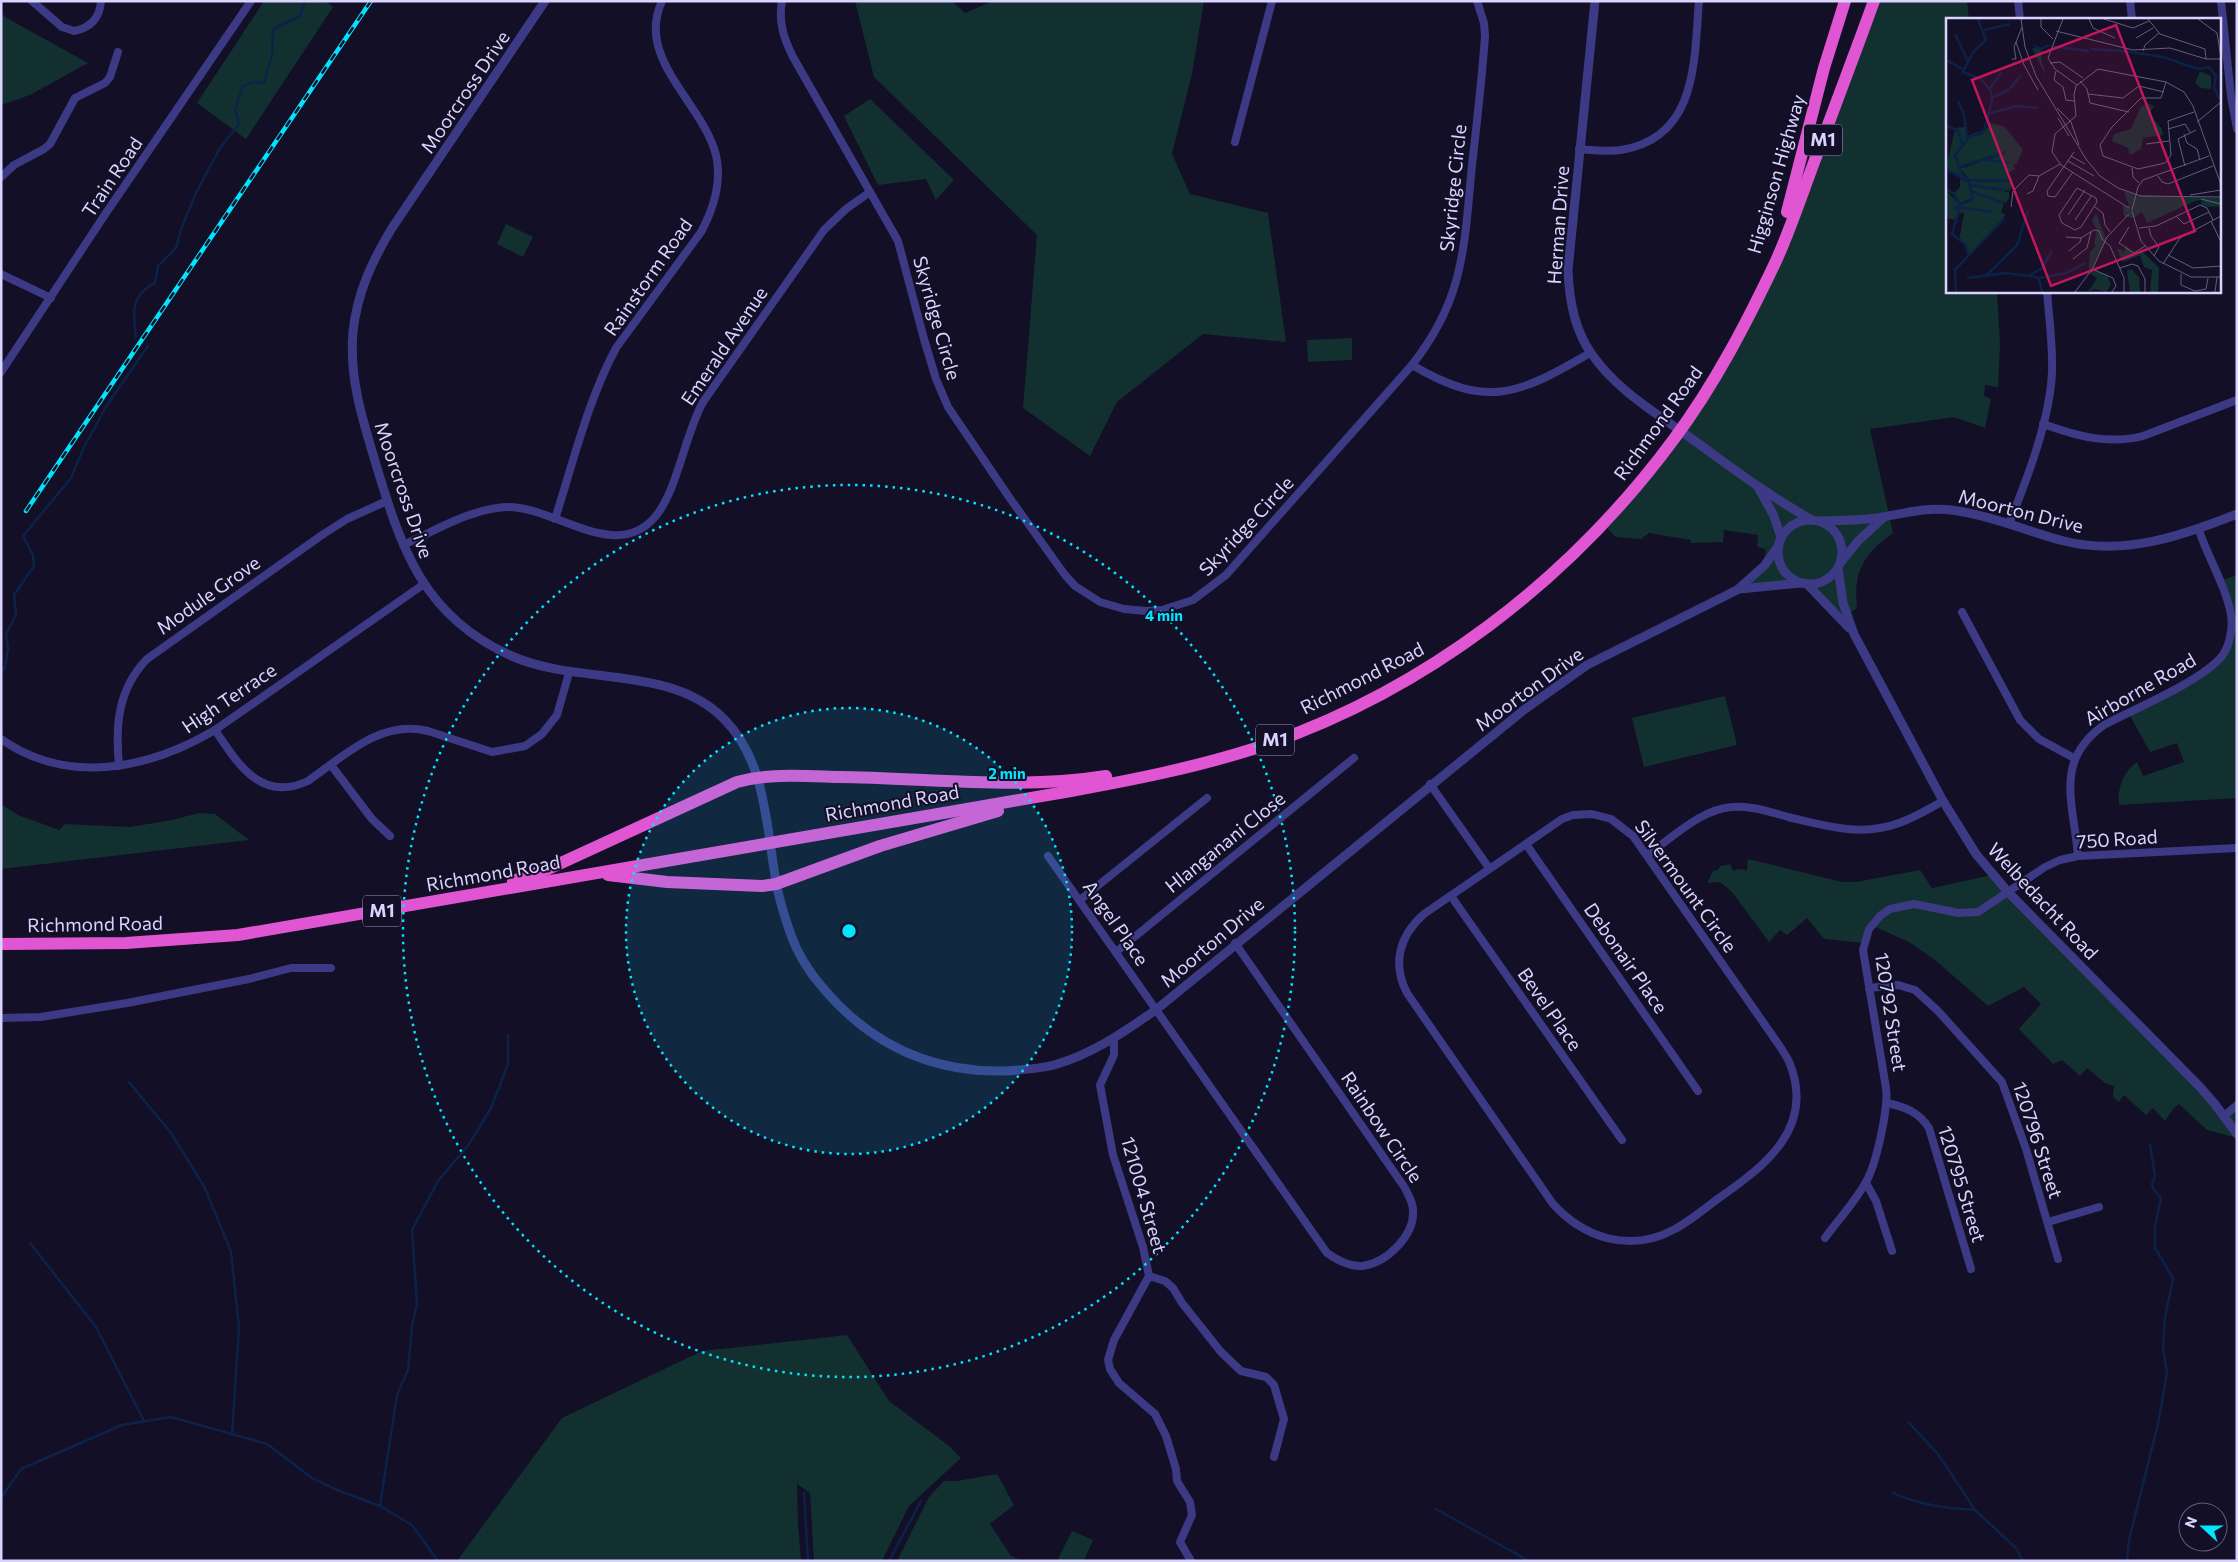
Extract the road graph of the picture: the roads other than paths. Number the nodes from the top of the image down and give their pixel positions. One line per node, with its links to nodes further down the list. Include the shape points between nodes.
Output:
1 (32, 1): 2 (street, via 62,27 74,31 96,19)
2 (101, 1)
3 (251, 1): 27 (street, Train Road)
4 (545, 1): 34 (street, Moorcross Drive, via 392,228 363,284 354,328 352,373)
5 (662, 1): 37 (street, Rainstorm Road, via 656,27 658,50 713,144 718,169 716,194 701,232 609,362)
6 (782, 1): 23 (street, Skyridge Circle, via 782,29 788,46)
7 (1272, 1): 20 (street)
8 (1477, 1): 29 (street, Skyridge Circle, via 1485,36 1461,268 1445,315)
9 (1595, 1): 21 (street, Herman Drive)
10 (1699, 1): 21 (street, via 1691,86 1675,117 1661,132 1638,146 1620,150)
11 (1845, 1): 25 (highway, Higginson Highway / M1)
12 (1874, 1): 25 (highway, Higginson Highway / M1, via 1793,219)
13 (2018, 1): 16 (street)
14 (2130, 1): 17 (street)
15 (2221, 1): 19 (street)
16 (2020, 18)
17 (2132, 18)
18 (118, 52): 22 (street, via 110,77 76,98 50,144 14,165)
19 (2237, 129)
20 (1235, 142)
21 (1579, 149): 28 (street, Herman Drive, via 1569,288 1577,322)
22 (1, 177)
23 (870, 192): 29 (street, Skyridge Circle, via 898,241 936,380 948,407 1065,575 1091,597 1114,607 1135,611 1162,610 1193,600 1214,586); 37 (street, Emerald Avenue, via 824,230 703,402 668,494 655,517 645,527 614,535)
24 (1, 274): 27 (street)
25 (1767, 276): 56 (highway, Richmond Road / M1, via 1731,349 1674,439 1616,511 1517,604 1418,673 1337,716 1255,748)
26 (2047, 292): 32 (street, via 2052,374)
27 (51, 298): 30 (street, Train Road)
28 (1590, 352): 29 (street, via 1542,380 1504,391 1458,388); 33 (street, Herman Drive, via 1617,384)
29 (1412, 365)
30 (1, 372)
31 (2237, 400): 32 (street, via 2128,440 2092,439)
32 (2044, 424): 39 (street)
33 (1758, 487): 38 (street, Herman Drive); 41 (street, Herman Drive, via 1774,514)
34 (387, 501): 42 (street, Moorcross Drive); 55 (street, Module Grove, via 335,526 147,659 130,680 120,708 117,735)
35 (2237, 514): 40 (street, Moorton Drive)
36 (1884, 517): 38 (street, Moorton Drive); 39 (street, Moorton Drive, via 1915,510 1949,510); 43 (street, Moorton Drive, via 1858,541)
37 (555, 519): 42 (street, Emerald Avenue, via 509,507 487,510)
38 (1815, 520): 41 (street, via 1794,524); 43 (street, via 1830,526 1839,536 1842,549)
39 (2010, 524): 40 (street, Moorton Drive, via 2065,541 2107,546 2152,542)
40 (2198, 530): 53 (street, Airborne Road, via 2231,616 2232,628 2223,654 2204,672 2104,725 2090,735)
41 (1780, 541): 45 (street, via 1778,557 1782,568 1790,577); 46 (street, Moorton Drive, via 1764,566)
42 (403, 545): 44 (street, Moorcross Drive)
43 (1840, 565): 45 (street, via 1825,581); 48 (street, Welbedacht Road, via 1843,603)
44 (424, 584): 49 (street, Moorcross Drive, via 443,608 479,638 513,657); 50 (street, High Terrace)
45 (1804, 584): 46 (street, Moorton Drive); 48 (street, Welbedacht Road)
46 (1737, 590): 58 (street, Moorton Drive, via 1588,665 1525,709)
47 (1962, 612): 53 (street, via 2020,720 2039,739)
48 (1854, 634): 61 (street, Welbedacht Road)
49 (569, 673): 54 (street, via 557,715 542,734 525,746 492,752 406,727 382,732); 57 (street, Moorcross Drive, via 662,685 706,704 741,738)
50 (215, 730): 54 (street, via 240,766 266,785 298,786); 55 (street, High Terrace, via 178,750)
51 (1, 739): 55 (street, High Terrace, via 27,753 62,764 91,768)
52 (1354, 758): 78 (street, Hlanganani Close)
53 (2074, 758): 68 (street, Airborne Road, via 2070,799)
54 (331, 765): 63 (street, via 372,819)
55 (119, 766)
56 (1195, 766): 57 (highway, via 1043,783); 59 (highway, Richmond Road / M1)
57 (757, 777): 62 (street, Moorcross Drive); 74 (highway, via 737,782 548,869)
58 (1430, 784): 69 (street); 76 (street, Moorton Drive)
59 (1071, 791): 70 (highway, Richmond Road / M1); 71 (highway, via 880,846)
60 (1207, 798): 75 (street)
61 (1943, 801): 66 (street, via 1896,824 1859,831 1760,810 1720,809 1699,819); 72 (street, Welbedacht Road, via 1976,854)
62 (768, 828): 71 (street, Moorton Drive)
63 (390, 836)
64 (1526, 844): 66 (street, Silvermount Circle, via 1562,820 1573,815 1592,814 1620,824); 69 (street, Silvermount Circle); 84 (street, Debonair Place)
65 (2237, 848): 68 (street, 750 Road)
66 (1647, 855): 73 (street, Silvermount Circle, via 1782,1050 1795,1082 1796,1103 1790,1130 1779,1149 1761,1168 1674,1230 1649,1239 1616,1241 1583,1229 1562,1214 1407,993 1399,969 1403,940 1415,922)
67 (1048, 856): 75 (street, Angel Place)
68 (2078, 856): 72 (street, 750 Road, via 2052,863)
69 (1489, 868): 73 (street, Silvermount Circle)
70 (597, 874): 71 (highway, via 667,882); 74 (highway, Richmond Road / M1)
71 (776, 884): 83 (street, Moorton Drive, via 792,938 808,970 844,1013 894,1048 934,1064 972,1071 1015,1071 1035,1069 1085,1055)
72 (2008, 892): 80 (street, 120792 Street, via 1971,913 1906,904 1881,915 1869,929 1864,942); 87 (street, Welbedacht Road, via 2194,1081)
73 (1451, 896): 89 (street, Bevel Place)
74 (452, 899): 77 (highway, Richmond Road / M1, via 192,940)
75 (1080, 900): 78 (street, Angel Place)
76 (1235, 943): 81 (street, Moorton Drive); 81 (street, Rainbow Circle, via 1408,1194 1413,1210 1410,1229 1390,1252 1380,1260 1362,1266 1347,1264 1326,1253)
77 (1, 944)
78 (1116, 952): 81 (street, Angel Place)
79 (330, 968): 82 (street, via 291,968 127,1003 41,1017)
80 (1869, 988): 85 (street, 120792 Street); 92 (street, 120796 Street, via 1898,985 1915,990 1997,1074 2010,1101)
81 (1157, 1009): 83 (street, Moorton Drive)
82 (1, 1018)
83 (1114, 1039): 97 (street, 121004 Street, via 1114,1055 1100,1085 1113,1155)
84 (1698, 1091)
85 (1887, 1103): 90 (street, 120792 Street); 96 (street, 120795 Street, via 1916,1113 1929,1128)
86 (2237, 1105): 87 (street)
87 (2224, 1116): 88 (street, Welbedacht Road)
88 (2237, 1134)
89 (1622, 1140)
90 (1866, 1183): 93 (street, 120792 Street); 94 (street, via 1876,1201)
91 (2099, 1207): 92 (street)
92 (2048, 1222): 95 (street, 120796 Street)
93 (1824, 1238)
94 (1892, 1251)
95 (2058, 1259)
96 (1971, 1269)
97 (1149, 1276): 98 (street, via 1165,1281 1173,1288 1221,1352 1241,1371 1266,1377 1274,1385 1284,1419); 99 (street, 121004 Street, via 1114,1340 1108,1360 1119,1383 1155,1414 1166,1436 1177,1481 1190,1502 1192,1514 1180,1542)
98 (1274, 1457)
99 (1191, 1561)

